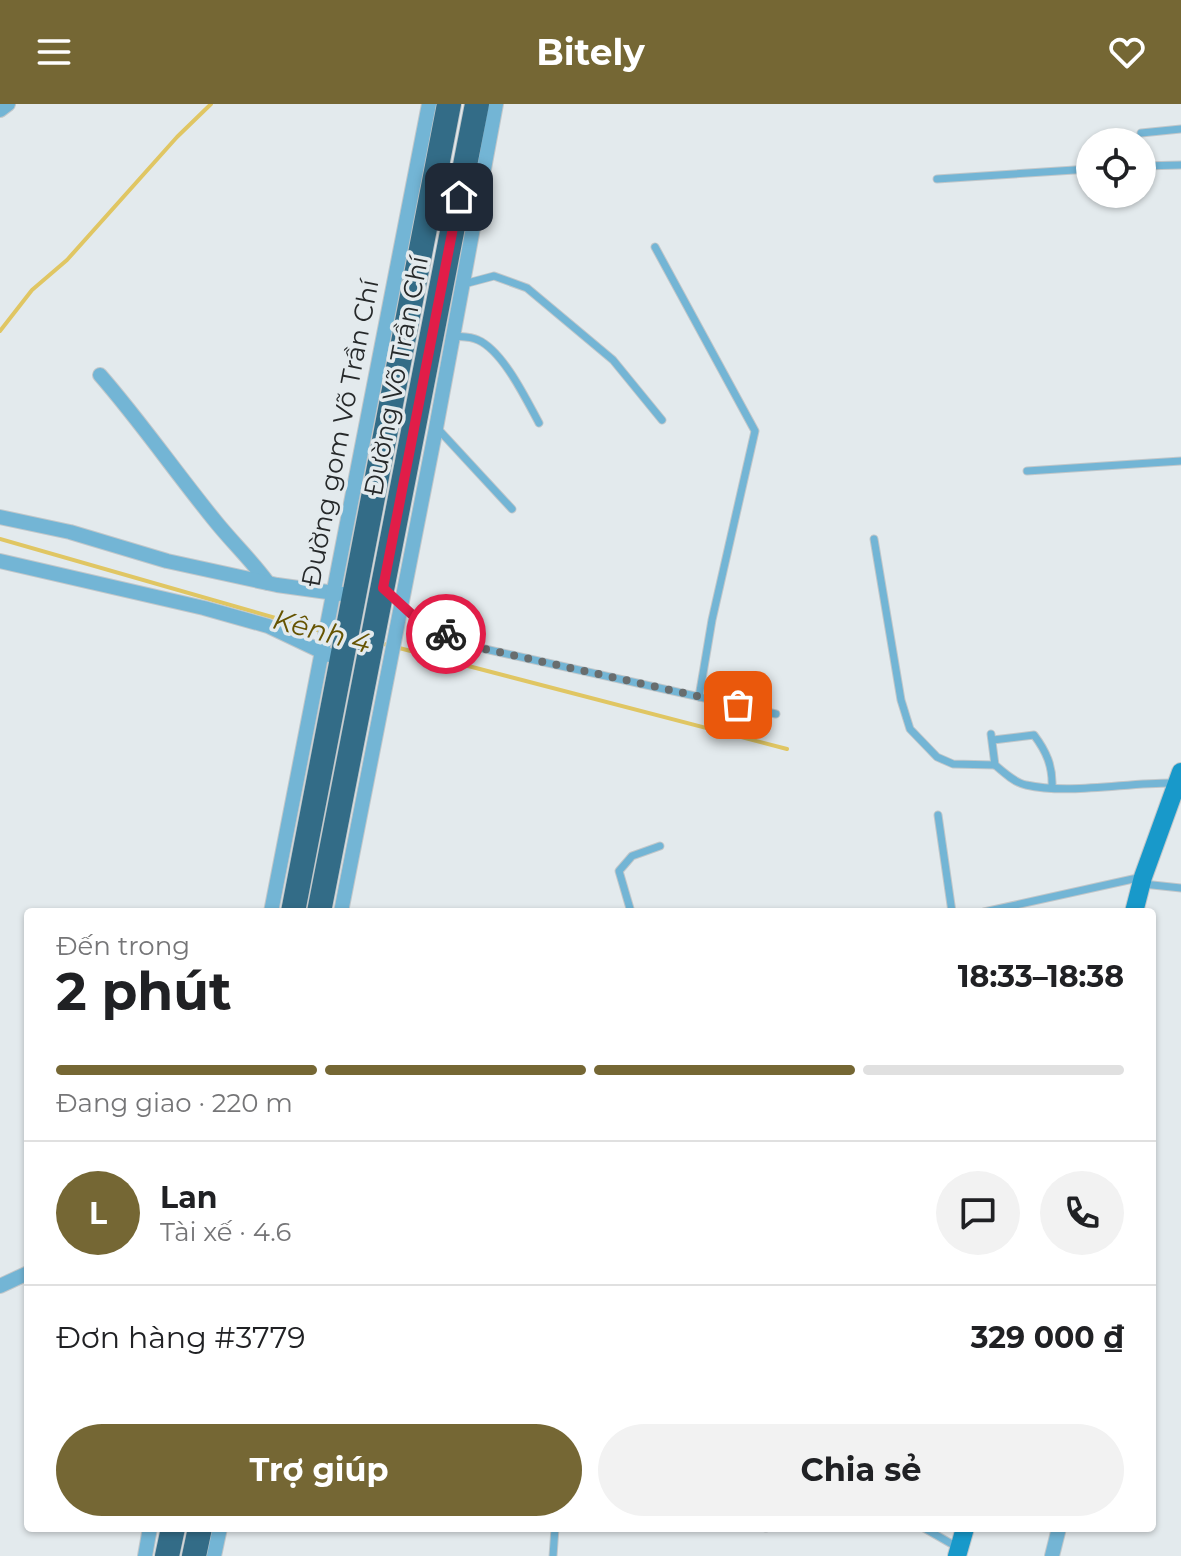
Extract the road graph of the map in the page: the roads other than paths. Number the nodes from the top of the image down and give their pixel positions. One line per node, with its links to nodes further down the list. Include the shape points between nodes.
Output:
1 (8, 104): 6 (street)
2 (429, 104): 27 (street, Đường gom Võ Trần Chí)
3 (449, 104): 27 (highway, Đường Võ Trần Chí)
4 (477, 104): 28 (highway, Đường Võ Trần Chí)
5 (496, 104): 14 (street)
6 (0, 110)
7 (1181, 129): 8 (lane)
8 (1156, 132)
9 (1181, 165): 10 (lane)
10 (1156, 166)
11 (1076, 170): 12 (lane)
12 (937, 179)
13 (655, 247): 30 (lane, via 755,431)
14 (462, 285): 15 (street); 17 (lane, via 494,276 527,288 613,360)
15 (452, 336): 18 (lane, via 476,338 487,345); 19 (street)
16 (100, 375): 26 (street)
17 (662, 420)
18 (539, 423)
19 (436, 428): 22 (lane); 28 (street)
20 (1181, 461): 21 (lane)
21 (1027, 471)
22 (512, 509)
23 (0, 517): 26 (street)
24 (874, 539): 32 (lane, via 910,729 937,757 953,764)
25 (0, 561): 29 (street, via 216,611)
26 (268, 583): 27 (street)
27 (346, 598): 29 (highway, Đường Võ Trần Chí)
28 (387, 601): 30 (lane, via 467,645); 41 (highway, Đường Võ Trần Chí); 42 (street)
29 (335, 652): 39 (street); 40 (highway)
30 (699, 697): 31 (lane)
31 (776, 714)
32 (995, 765): 34 (lane, via 1023,785); 34 (lane, via 992,737 1034,735 1053,769)
33 (1179, 778): 34 (lane); 37 (main road)
34 (1052, 787)
35 (938, 815): 44 (lane)
36 (660, 846): 43 (lane, via 632,856 619,871)
37 (1142, 880): 38 (lane); 45 (lane); 46 (main road)
38 (1181, 888)
39 (272, 908)
40 (294, 908)
41 (320, 908)
42 (342, 908)
43 (630, 908)
44 (951, 908)
45 (1004, 908)
46 (1135, 908)
47 (24, 1275): 48 (street)
48 (0, 1286)
49 (149, 1532): 58 (street)
50 (172, 1532): 59 (highway)
51 (199, 1532): 60 (highway)
52 (219, 1532): 61 (street)
53 (555, 1532): 62 (lane)
54 (930, 1532): 57 (lane)
55 (964, 1532): 57 (main road)
56 (1058, 1532): 63 (street)
57 (958, 1552)
58 (145, 1556)
59 (167, 1556)
60 (194, 1556)
61 (214, 1556)
62 (553, 1556)
63 (1052, 1556)

